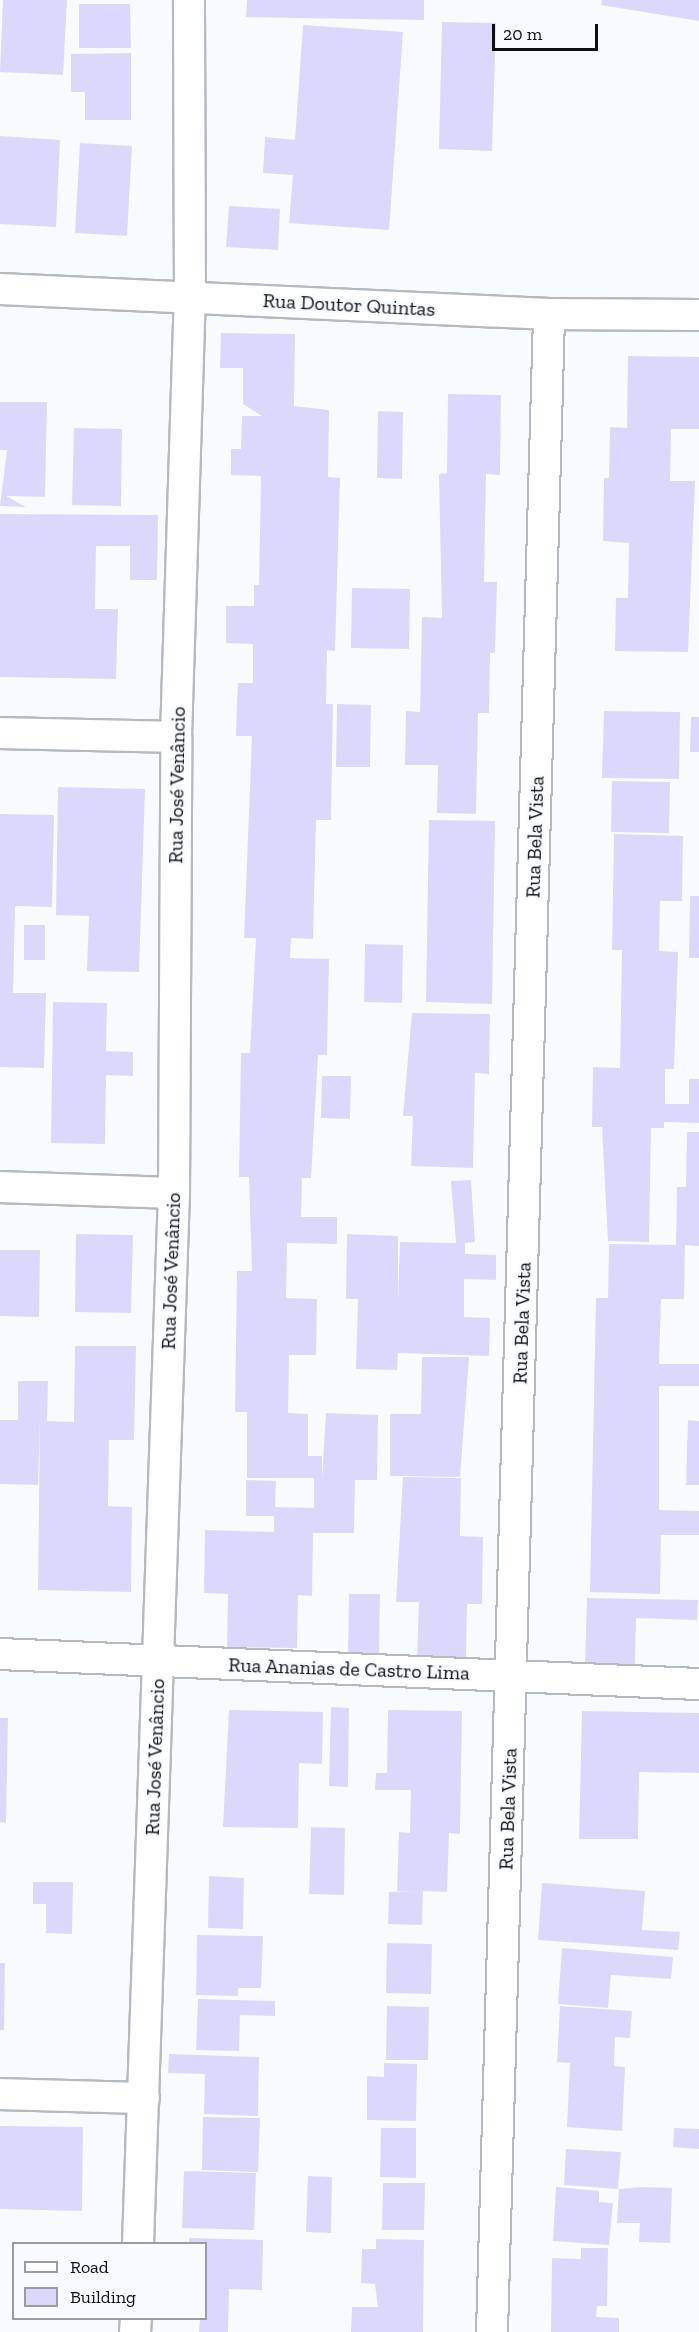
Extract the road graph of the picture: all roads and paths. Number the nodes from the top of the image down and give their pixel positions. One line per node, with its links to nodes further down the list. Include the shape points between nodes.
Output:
1 (189, 0): 3 (street, Rua José Venâncio)
2 (0, 290): 3 (street, Rua Doutor Quintas)
3 (190, 298): 4 (street, Rua Doutor Quintas); 7 (street, Rua José Venâncio)
4 (549, 314): 5 (street, Rua Doutor Quintas); 12 (street, Rua Bela Vista)
5 (699, 315)
6 (0, 733): 7 (street)
7 (177, 737): 9 (street, Rua José Venâncio)
8 (0, 1187): 9 (street)
9 (174, 1194): 11 (street, Rua José Venâncio)
10 (0, 1654): 11 (street, Rua Ananias de Castro Lima)
11 (158, 1661): 12 (street, Rua Ananias de Castro Lima); 15 (street, Rua José Venâncio)
12 (512, 1676): 13 (street, Rua Ananias de Castro Lima); 17 (street, Rua Bela Vista)
13 (699, 1684)
14 (0, 2094): 15 (street)
15 (144, 2098): 16 (street, Rua José Venâncio)
16 (138, 2242)
17 (492, 2332)

